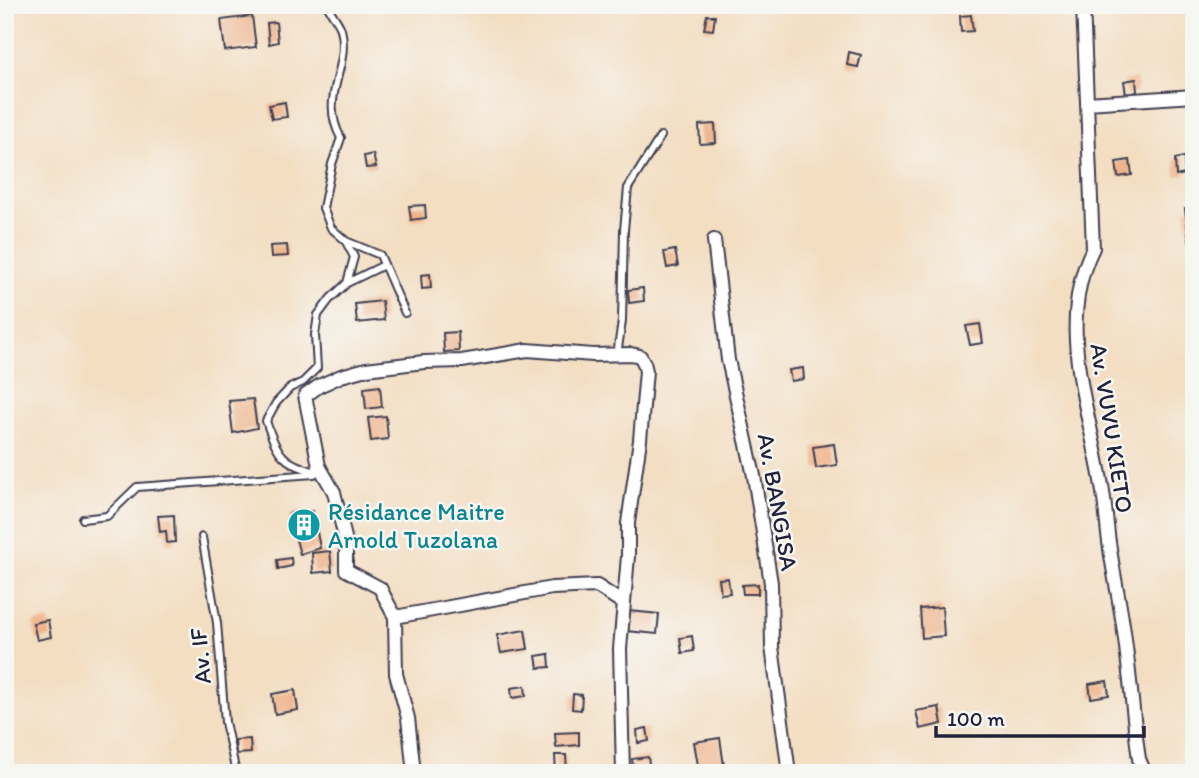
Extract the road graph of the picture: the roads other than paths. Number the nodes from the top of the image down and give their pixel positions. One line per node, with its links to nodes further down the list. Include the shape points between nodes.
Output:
1 (327, 5): 6 (lane, via 341,29 342,54 331,103 333,124 341,138 323,208 331,228)
2 (1083, 5): 4 (street, Av. VUVU KIETO)
3 (1194, 96): 4 (street)
4 (1087, 103): 21 (street, Av. VUVU KIETO, via 1093,248 1080,294 1076,350 1104,498 1139,759)
5 (661, 136): 11 (lane, via 628,188)
6 (345, 240): 8 (lane, via 380,255); 9 (lane, via 354,257)
7 (714, 240): 20 (street, Av. BANGISA, via 728,360 772,583 772,647)
8 (384, 265): 9 (lane); 10 (lane)
9 (347, 284): 12 (lane, via 318,315 314,335 317,368 290,388 266,421 281,455 296,467)
10 (405, 313)
11 (617, 355): 12 (street, via 527,350 341,376 305,396); 15 (street, via 640,356 646,371)
12 (323, 473): 13 (lane, via 137,487 107,516); 16 (street, via 334,492 346,542 346,570 380,588)
13 (83, 519)
14 (202, 537): 17 (lane, Av. IF, via 217,623 225,722)
15 (623, 603): 16 (street, via 597,586 552,588); 19 (street, via 619,701)
16 (396, 617): 18 (street, via 396,674 408,718)
17 (236, 773)
18 (414, 773)
19 (623, 773)
20 (789, 773)
21 (1145, 773)

